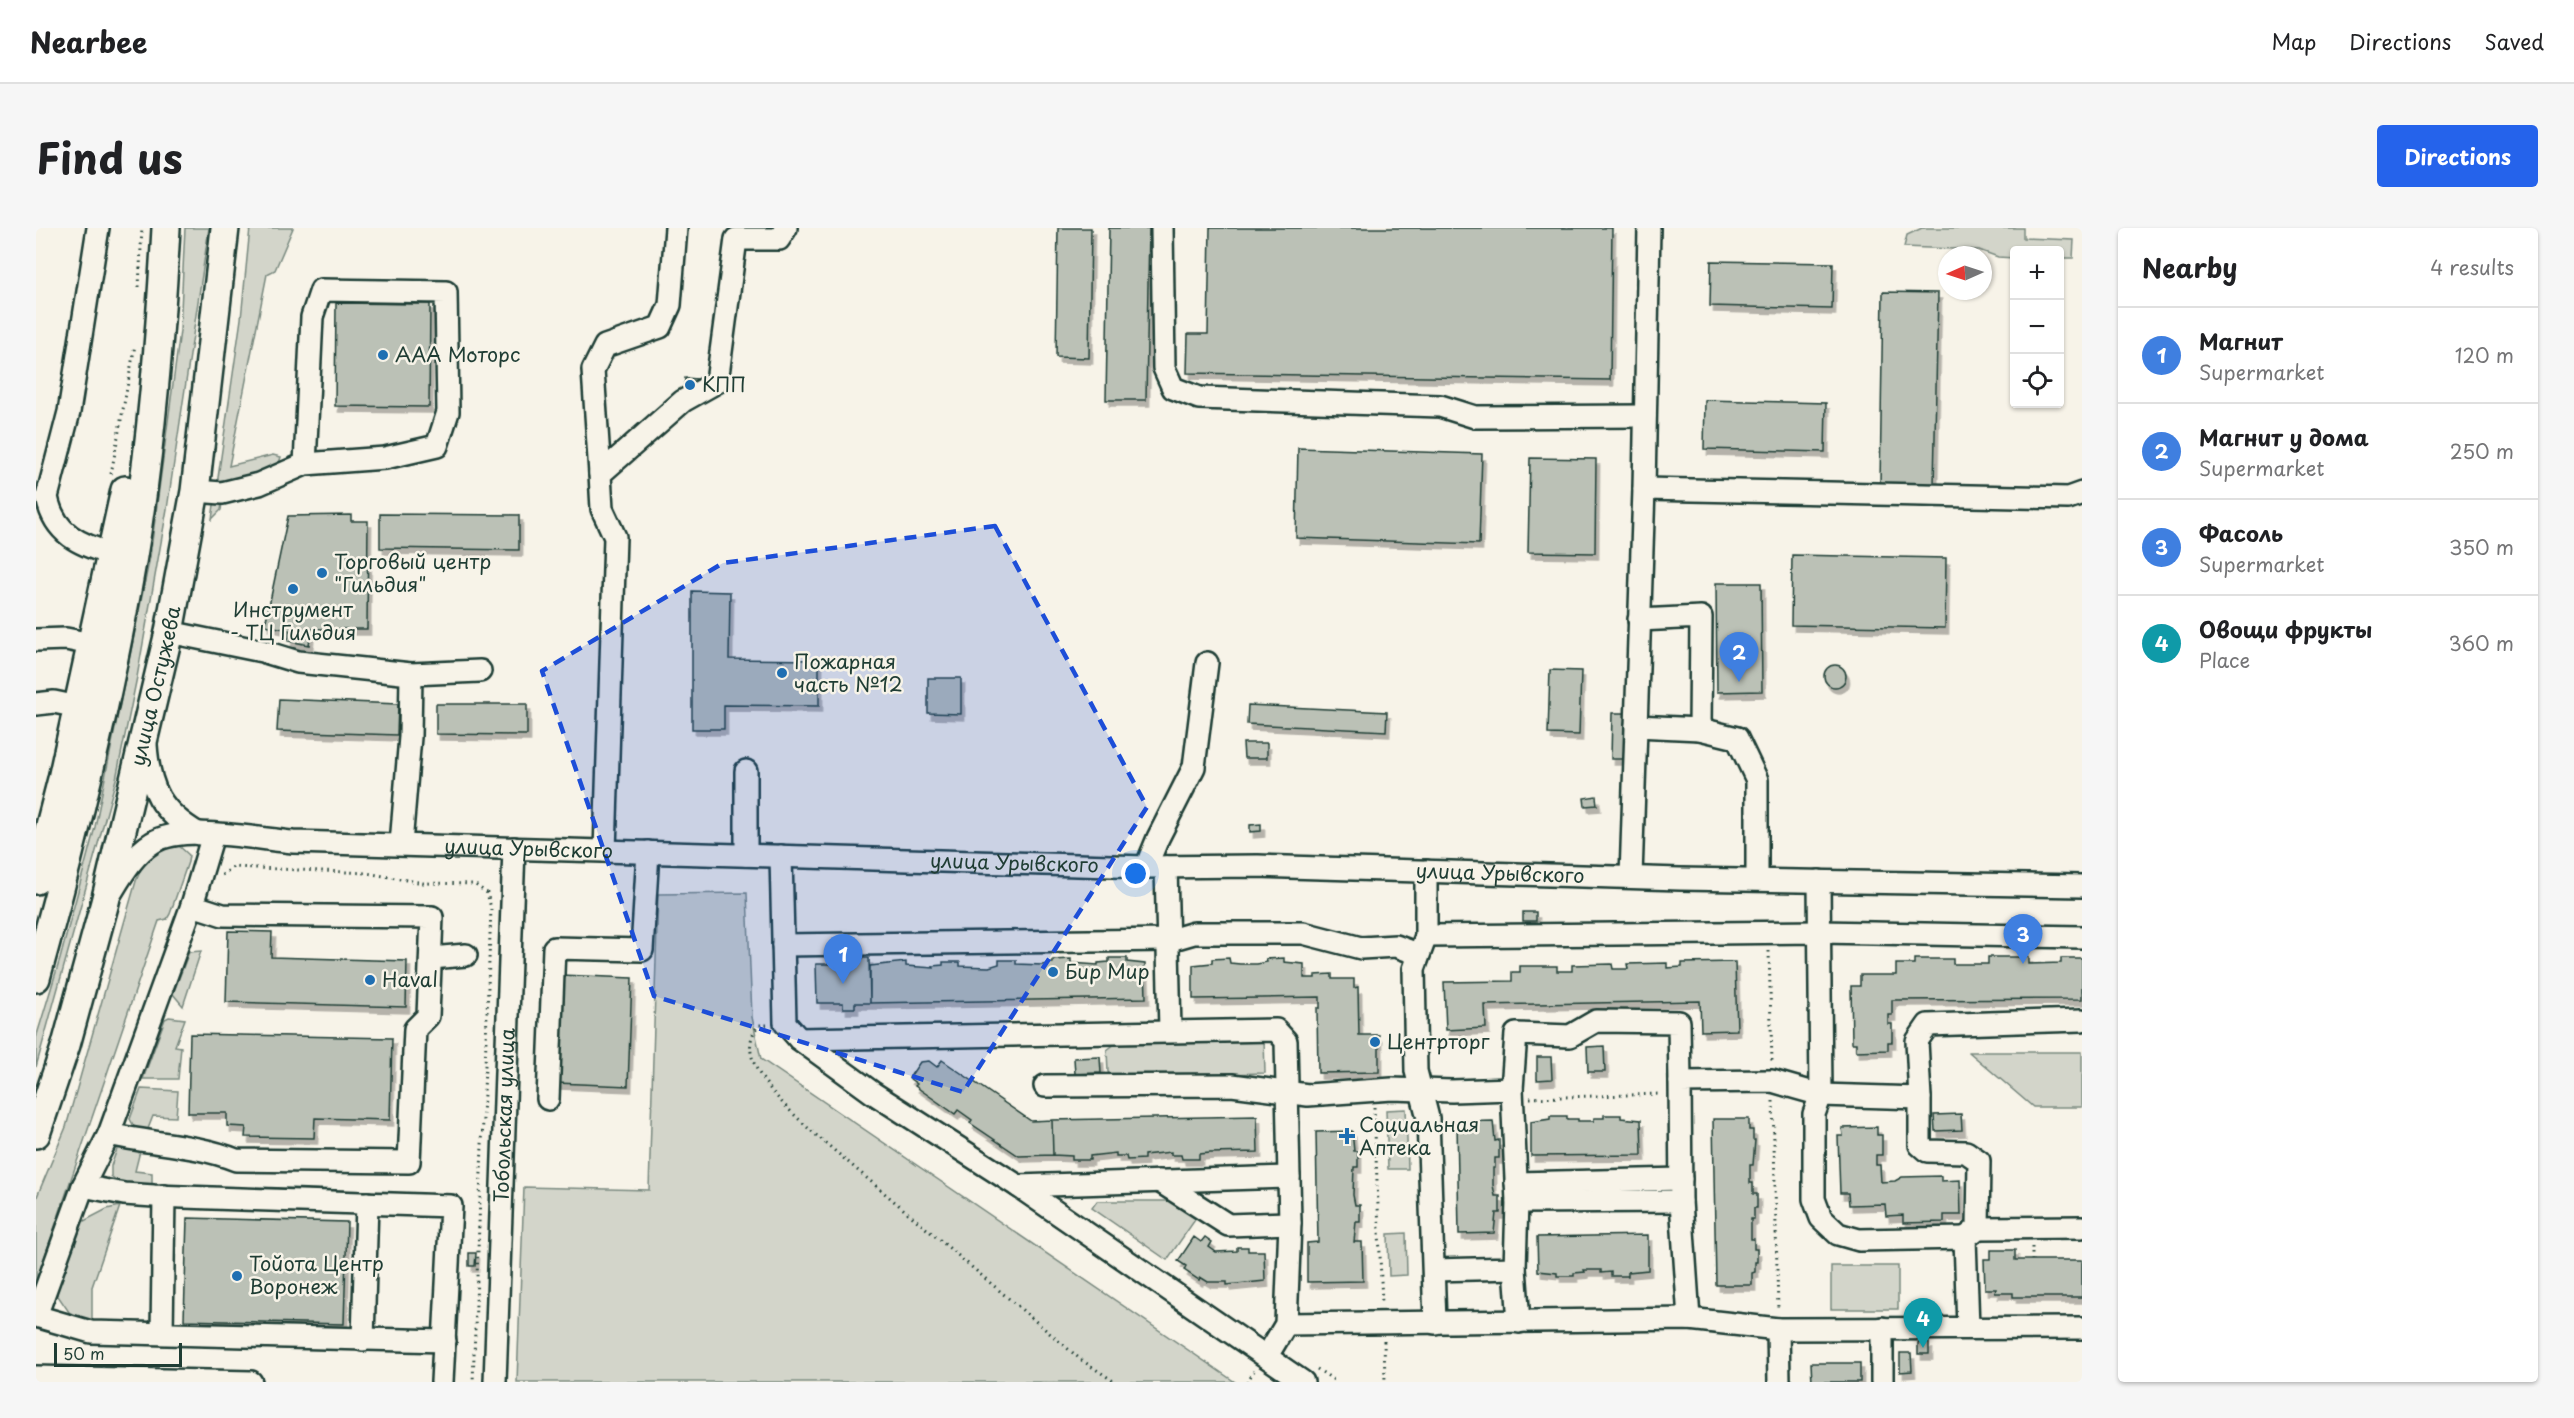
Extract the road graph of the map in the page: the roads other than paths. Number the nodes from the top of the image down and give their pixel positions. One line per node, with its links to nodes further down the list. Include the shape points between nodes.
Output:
1 (98, 228): 15 (street, via 72,401 47,497 57,525 68,536 84,546)
2 (166, 228): 8 (main road)
3 (225, 228): 13 (main road, улица Остужева)
4 (676, 228): 11 (street, via 670,305 660,327 605,346 593,370)
5 (786, 228): 11 (street, via 779,239 736,239 717,382 683,401)
6 (1162, 228): 9 (street, via 1164,369 1173,388 1199,398 1440,406 1475,417)
7 (1649, 228): 9 (street)
8 (161, 319): 15 (main road); 52 (main road, via 132,561 109,684)
9 (1644, 416): 12 (street)
10 (305, 464): 10 (street, via 312,317 321,290 446,292 448,412 437,446 386,458); 13 (street, via 259,484 222,493)
11 (600, 474): 32 (street, via 602,509 615,537)
12 (1644, 489): 14 (street, via 2068,498); 16 (street)
13 (195, 490): 17 (main road, улица Остужева)
14 (2082, 493)
15 (112, 554): 19 (main road)
16 (1639, 620): 25 (street); 27 (street, via 1701,617)
17 (169, 632): 22 (street, via 298,662); 26 (main road, улица Остужева)
18 (36, 640): 19 (street, via 66,639)
19 (91, 644): 24 (main road)
20 (1207, 663): 36 (street, via 1194,767 1158,838)
21 (480, 671): 22 (street)
22 (411, 674): 30 (street)
23 (36, 704): 24 (street, via 54,702)
24 (78, 707): 40 (main road)
25 (1635, 726): 27 (street); 38 (street)
26 (146, 728): 29 (street, via 150,773 160,801 173,817); 43 (main road, улица Остужева)
27 (1700, 729): 39 (street, via 1737,738 1757,780)
28 (746, 771): 34 (street)
29 (206, 834): 30 (street, улица Урывского, via 293,842); 43 (street, улица Урывского, via 163,837 146,847); 44 (street)
30 (401, 844): 31 (street, улица Урывского)
31 (514, 848): 32 (street, улица Урывского); 96 (street, Тобольская улица)
32 (605, 851): 33 (street, улица Урывского)
33 (648, 852): 34 (street, улица Урывского); 63 (street, via 642,950 554,948)
34 (746, 855): 35 (street, улица Урывского)
35 (781, 856): 36 (street, улица Урывского); 48 (street)
36 (1156, 867): 37 (street, улица Урывского); 47 (street)
37 (1426, 871): 38 (street, улица Урывского); 49 (street)
38 (1631, 877): 39 (street, улица Урывского)
39 (1757, 879): 41 (street, улица Урывского)
40 (36, 880)
41 (1819, 881): 42 (street, улица Урывского); 45 (street)
42 (2082, 886)
43 (105, 902): 64 (main road, улица Остужева, via 66,1045)
44 (192, 905): 51 (street, via 223,915 432,917); 65 (street)
45 (1821, 932): 46 (street); 49 (street); 61 (street)
46 (2082, 937)
47 (1170, 940): 48 (street); 49 (street, via 1194,933 1303,933 1361,948); 54 (street)
48 (783, 945): 55 (street)
49 (1422, 945): 58 (street, via 1414,969)
50 (466, 955): 51 (street)
51 (431, 958): 65 (street, via 428,1016 415,1029 409,1162 236,1160 210,1149)
52 (36, 978)
53 (2082, 1020): 62 (street, via 1928,1025 1917,1041)
54 (1170, 1030): 55 (street); 59 (street, via 1276,1030 1286,1041)
55 (792, 1031): 70 (street, via 873,1093)
56 (1045, 1086): 59 (street, via 1232,1085)
57 (1680, 1087): 60 (street, via 1678,1022 1596,1021 1570,1035 1516,1034); 61 (street, via 1772,1082); 67 (street)
58 (1419, 1088): 59 (street); 60 (street); 79 (street, via 1428,1118)
59 (1287, 1094): 66 (street)
60 (1513, 1094): 71 (street)
61 (1821, 1095): 62 (street); 77 (street, via 1814,1114 1814,1199 1821,1218 1838,1234 1859,1240)
62 (1920, 1098): 77 (street, via 1920,1144 1927,1151 1966,1152 1979,1161)
63 (548, 1100)
64 (36, 1134)
65 (109, 1134): 69 (street)
66 (1289, 1177): 68 (street); 75 (street)
67 (1681, 1179): 71 (street); 73 (street)
68 (1160, 1181): 70 (street); 75 (street, via 1228,1225)
69 (83, 1186): 72 (street, via 123,1194); 80 (street)
70 (1018, 1186): 92 (street)
71 (1517, 1193): 73 (street); 78 (street)
72 (164, 1196): 74 (street); 89 (street)
73 (1681, 1202): 81 (street)
74 (367, 1203): 90 (street); 91 (street, via 451,1206)
75 (1290, 1223): 84 (street)
76 (2082, 1227): 77 (street)
77 (1972, 1233): 86 (street)
78 (1515, 1268): 79 (street); 82 (street)
79 (1434, 1270): 83 (street)
80 (36, 1316): 89 (street, via 91,1332)
81 (1689, 1319): 82 (street); 88 (street)
82 (1519, 1322): 83 (street)
83 (1435, 1323): 84 (street)
84 (1286, 1324): 92 (street)
85 (1881, 1328): 86 (street); 88 (street); 99 (street)
86 (1968, 1328): 87 (street)
87 (2082, 1328)
88 (1778, 1329): 98 (street)
89 (162, 1333): 90 (street)
90 (363, 1340): 91 (street)
91 (445, 1341): 95 (street)
92 (1267, 1356): 97 (street)
93 (36, 1377): 94 (street)
94 (251, 1382)
95 (442, 1382)
96 (495, 1382)
97 (1303, 1382)
98 (1779, 1382)
99 (1882, 1382)

